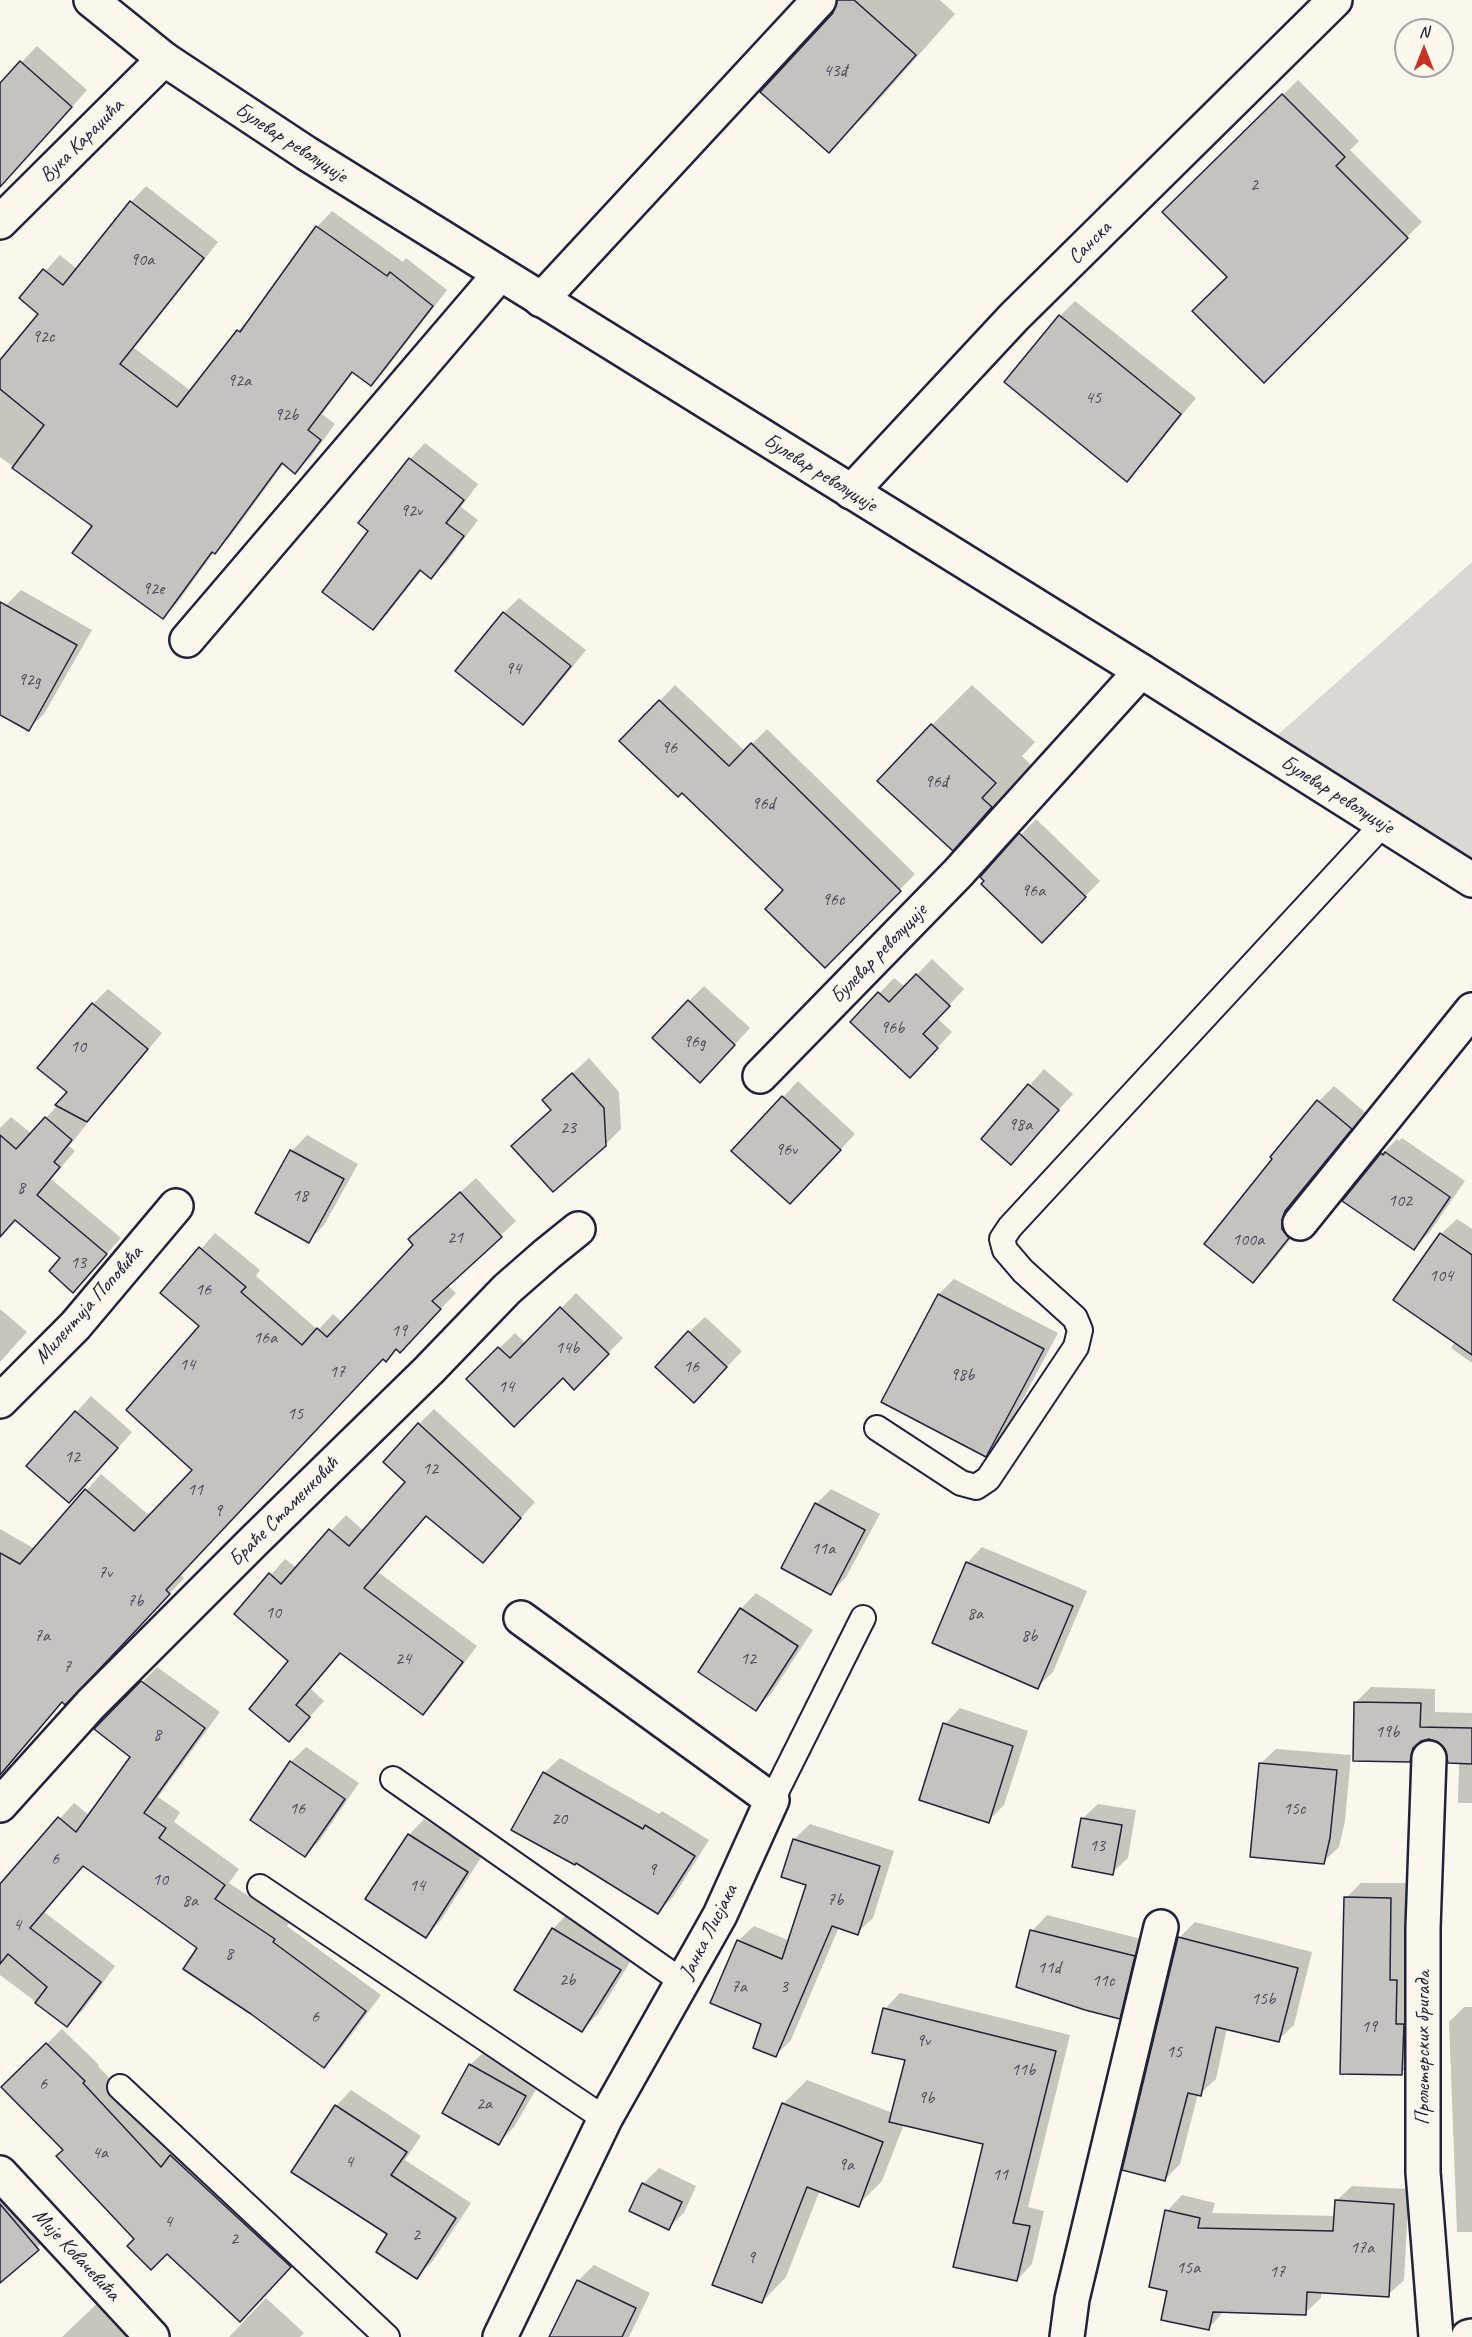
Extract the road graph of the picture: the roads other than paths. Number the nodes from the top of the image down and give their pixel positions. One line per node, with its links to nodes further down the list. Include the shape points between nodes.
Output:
1 (91, 0): 4 (street, Булевар револуције)
2 (819, 0): 7 (street)
3 (1335, 0): 8 (street, Санска, via 1014,317)
4 (164, 59): 5 (street, Вука Караџића); 6 (street, Булевар револуције)
5 (0, 222)
6 (500, 274): 7 (street, Булевар револуције); 9 (street)
7 (541, 300): 8 (street, Булевар револуције)
8 (851, 492): 10 (street, Булевар револуције)
9 (187, 640)
10 (1141, 671): 11 (street, Булевар револуције); 14 (street, Булевар револуције, via 958,873)
11 (1383, 824): 12 (street, Булевар револуције); 19 (lane, via 1002,1239 1005,1250 1075,1318 1080,1330 1076,1347 988,1479 976,1487 961,1483)
12 (1472, 880)
13 (1472, 1010): 16 (street)
14 (760, 1076)
15 (176, 1206): 18 (street, Милентија Поповића, via 75,1326)
16 (1300, 1223)
17 (578, 1229): 25 (street, Браће Стаменковић, via 507,1289 255,1540 91,1704)
18 (0, 1401)
19 (877, 1428)
20 (521, 1618): 24 (street)
21 (863, 1618): 24 (lane)
22 (1429, 1758): 36 (street, Пролетерских бригада, via 1423,1929 1423,2172)
23 (393, 1779): 28 (lane)
24 (772, 1800): 28 (street, Јанка Лисјака, via 720,1915)
25 (0, 1805)
26 (260, 1887): 30 (lane)
27 (1161, 1927): 35 (street, via 1072,2299)
28 (683, 1982): 30 (street, Јанка Лисјака)
29 (120, 2087): 33 (lane)
30 (605, 2119): 34 (street, Јанка Лисјака)
31 (0, 2173): 32 (street, Мије Ковачевића)
32 (152, 2337)
33 (387, 2337)
34 (500, 2337)
35 (1067, 2337)
36 (1436, 2337)

